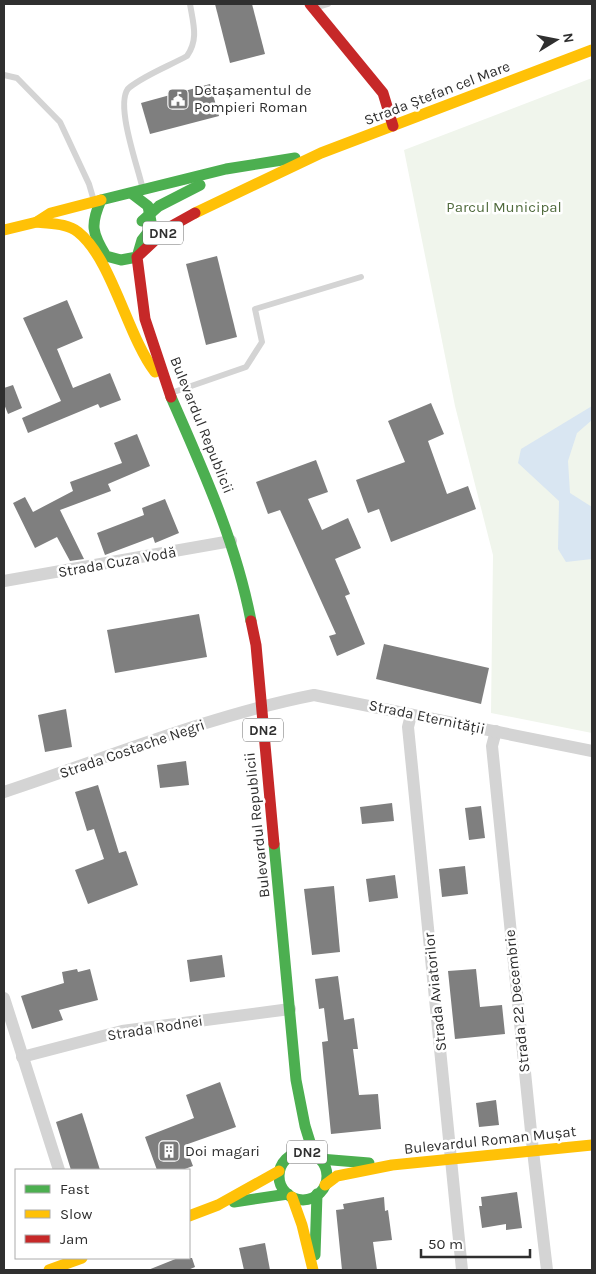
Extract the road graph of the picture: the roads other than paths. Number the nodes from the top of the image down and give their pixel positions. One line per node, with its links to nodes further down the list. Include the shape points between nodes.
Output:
1 (190, 4): 9 (lane, via 196,39 192,49 187,56 130,87 123,100)
2 (328, 4): 3 (lane)
3 (312, 6): 6 (main road, via 383,92)
4 (592, 50): 6 (main road, Strada Ștefan cel Mare / DN2)
5 (4, 75): 11 (lane, via 17,78 60,122)
6 (393, 126): 7 (main road, Strada Ștefan cel Mare / DN2)
7 (321, 153): 8 (main road, DN2); 19 (main road, DN2, via 188,216 168,228)
8 (256, 165): 9 (main road, DN2, via 226,169); 12 (main road, DN2, via 186,190)
9 (144, 190): 10 (main road, DN2)
10 (131, 193): 11 (main road, DN2); 12 (main road, via 147,202)
11 (97, 201): 13 (main road, via 52,213); 15 (main road)
12 (152, 212): 16 (main road, DN2); 19 (main road, via 152,227 142,240)
13 (37, 222): 14 (main road); 17 (main road, via 62,225 77,231)
14 (4, 230)
15 (92, 234): 17 (main road); 18 (main road, via 106,256)
16 (130, 237)
17 (92, 248): 21 (main road)
18 (122, 254): 19 (main road, DN2); 21 (main road, DN2, via 118,288)
19 (137, 258): 22 (main road, Bulevardul Republicii / DN2, via 145,319)
20 (361, 277): 22 (lane, via 254,309 262,342 246,367)
21 (123, 314): 22 (main road, DN2, via 145,358)
22 (170, 394): 23 (main road, Bulevardul Republicii / DN2)
23 (231, 541): 24 (street, Strada Cuza Vodă); 25 (main road, Bulevardul Republicii / DN2, via 245,587 256,645)
24 (4, 581)
25 (262, 707): 26 (street, Strada Eternității, via 314,695); 29 (street, Strada Costache Negri); 31 (main road, Bulevardul Republicii / DN2)
26 (411, 715): 27 (street, Strada Eternității); 38 (street, Strada Aviatorilor, via 408,727)
27 (496, 731): 28 (street, Strada Eternității); 35 (street, Strada 22 Decembrie, via 492,746)
28 (592, 751)
29 (4, 792)
30 (4, 998): 32 (street)
31 (290, 1009): 32 (street, Strada Rodnei, via 122,1031); 33 (main road, Bulevardul Republicii / DN2)
32 (22, 1057): 40 (street)
33 (296, 1080): 36 (main road, Bulevardul Republicii / DN2); 37 (main road, Bulevardul Republicii / DN2, via 304,1126)
34 (592, 1145): 35 (main road, Bulevardul Roman Mușat)
35 (533, 1151): 38 (main road, Bulevardul Roman Mușat); 50 (street, Strada 22 Decembrie)
36 (291, 1155): 37 (main road, DN2, via 302,1152); 41 (main road, DN2)
37 (317, 1157): 39 (main road, Bulevardul Roman Mușat); 42 (main road, DN2, via 326,1172)
38 (452, 1159): 39 (main road, Bulevardul Roman Mușat); 49 (street, Strada Aviatorilor)
39 (392, 1165): 42 (main road, Bulevardul Roman Mușat, via 337,1176)
40 (59, 1169)
41 (279, 1171): 43 (main road, DN2, via 280,1184); 44 (main road, DN2)
42 (321, 1190): 43 (main road, DN2, via 305,1199); 48 (main road)
43 (290, 1196): 44 (main road, DN2); 48 (main road, via 302,1225)
44 (218, 1205): 45 (main road, DN2)
45 (190, 1216)
46 (79, 1259): 47 (main road)
47 (49, 1270)
48 (313, 1270)
49 (462, 1270)
50 (547, 1270)

